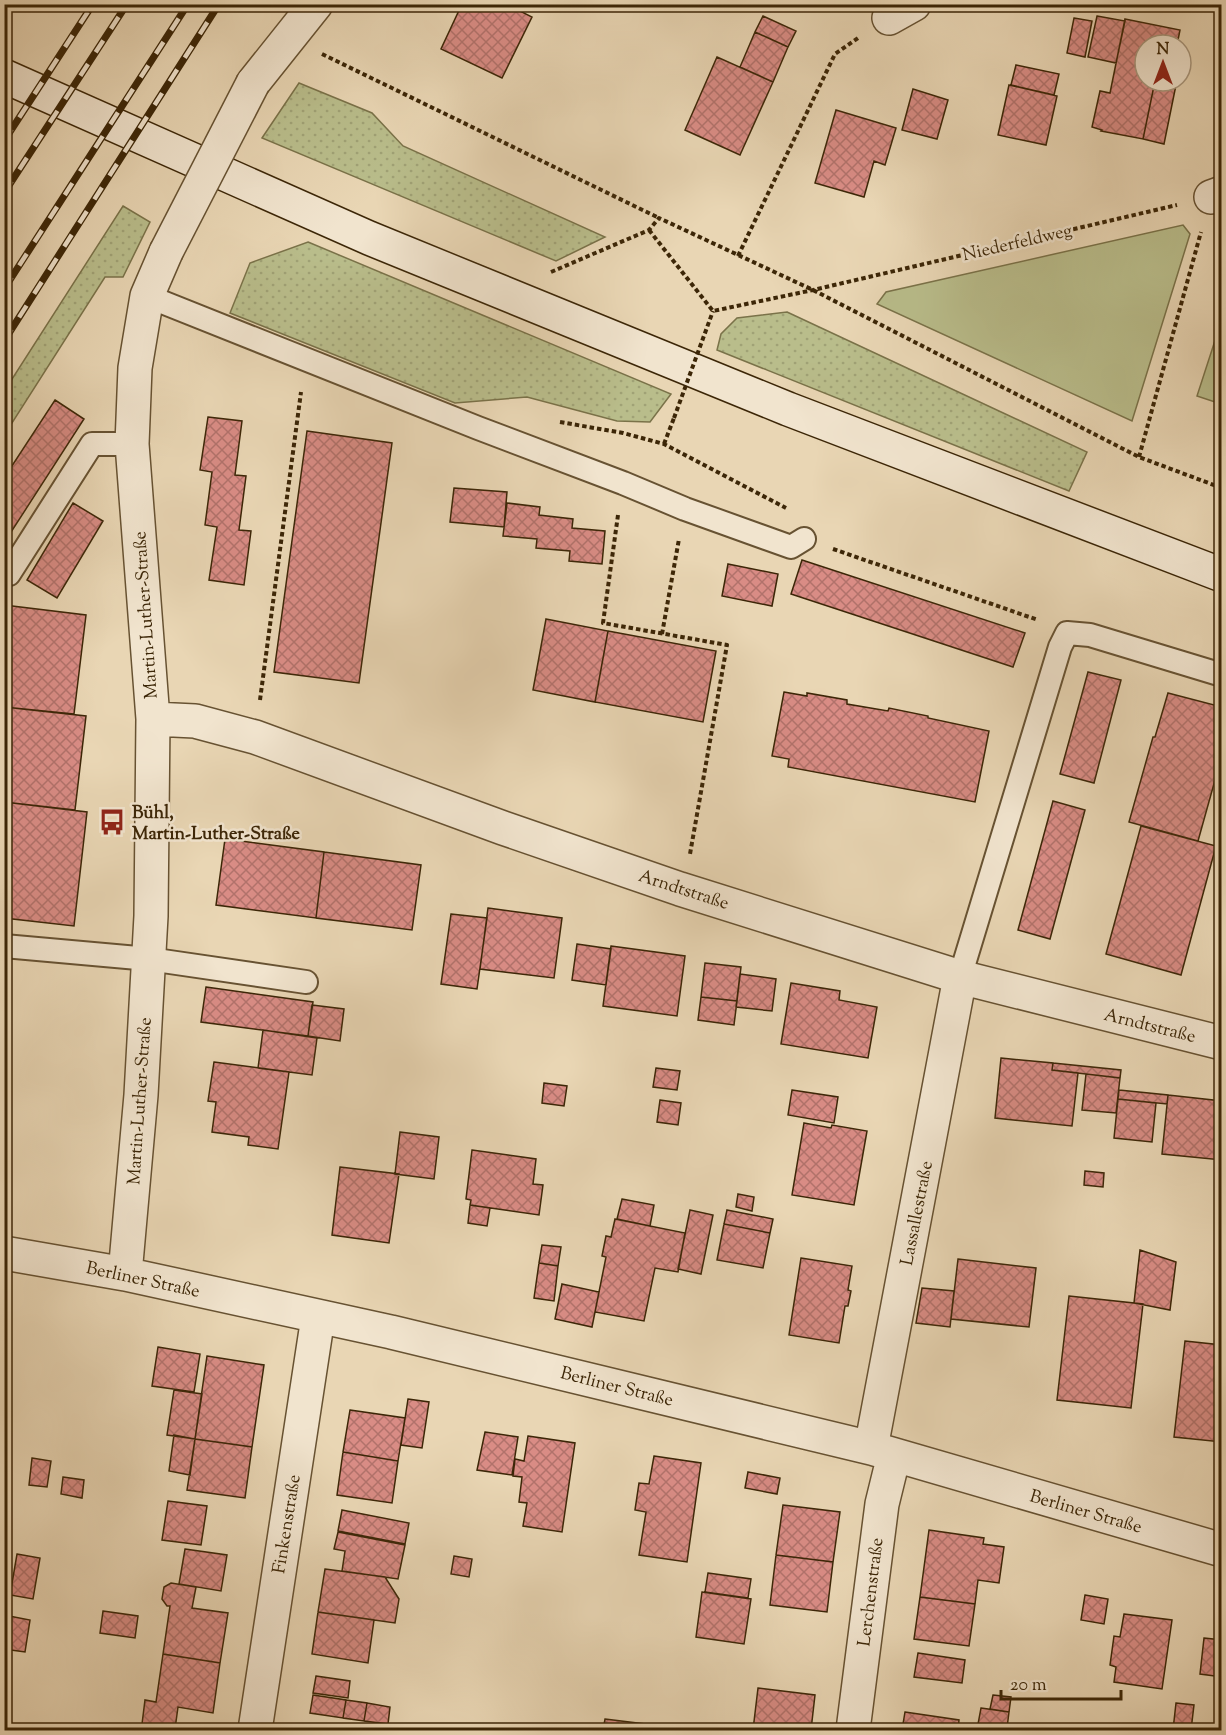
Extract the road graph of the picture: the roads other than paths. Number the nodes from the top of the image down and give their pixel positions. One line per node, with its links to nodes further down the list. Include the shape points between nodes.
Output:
1 (316, 4): 3 (street, Martin-Luther-Straße, bridge, via 254,83)
2 (4, 76): 7 (street, via 369,238 788,409)
3 (147, 296): 4 (street, Martin-Luther-Straße, via 135,368); 5 (lane, via 685,509 791,548)
4 (132, 444): 6 (lane, via 92,444); 9 (street, Martin-Luther-Straße)
5 (804, 539)
6 (9, 574)
7 (1221, 575)
8 (1221, 675): 12 (lane, via 1090,635 1067,633)
9 (153, 719): 11 (street, Martin-Luther-Straße); 12 (street, Arndtstraße, via 195,721 255,736 680,889)
10 (4, 946): 11 (lane)
11 (149, 959): 13 (lane); 16 (street, Martin-Luther-Straße)
12 (960, 977): 14 (street, Arndtstraße); 18 (street, Lassallestraße)
13 (306, 982)
14 (1221, 1043)
15 (4, 1253): 16 (street, Berliner Straße)
16 (125, 1274): 17 (street, Berliner Straße)
17 (318, 1317): 18 (street, Berliner Straße); 20 (street, Finkenstraße)
18 (883, 1451): 19 (street, Berliner Straße); 21 (street, Lerchenstraße, via 882,1504)
19 (1221, 1551)
20 (255, 1731)
21 (853, 1731)

